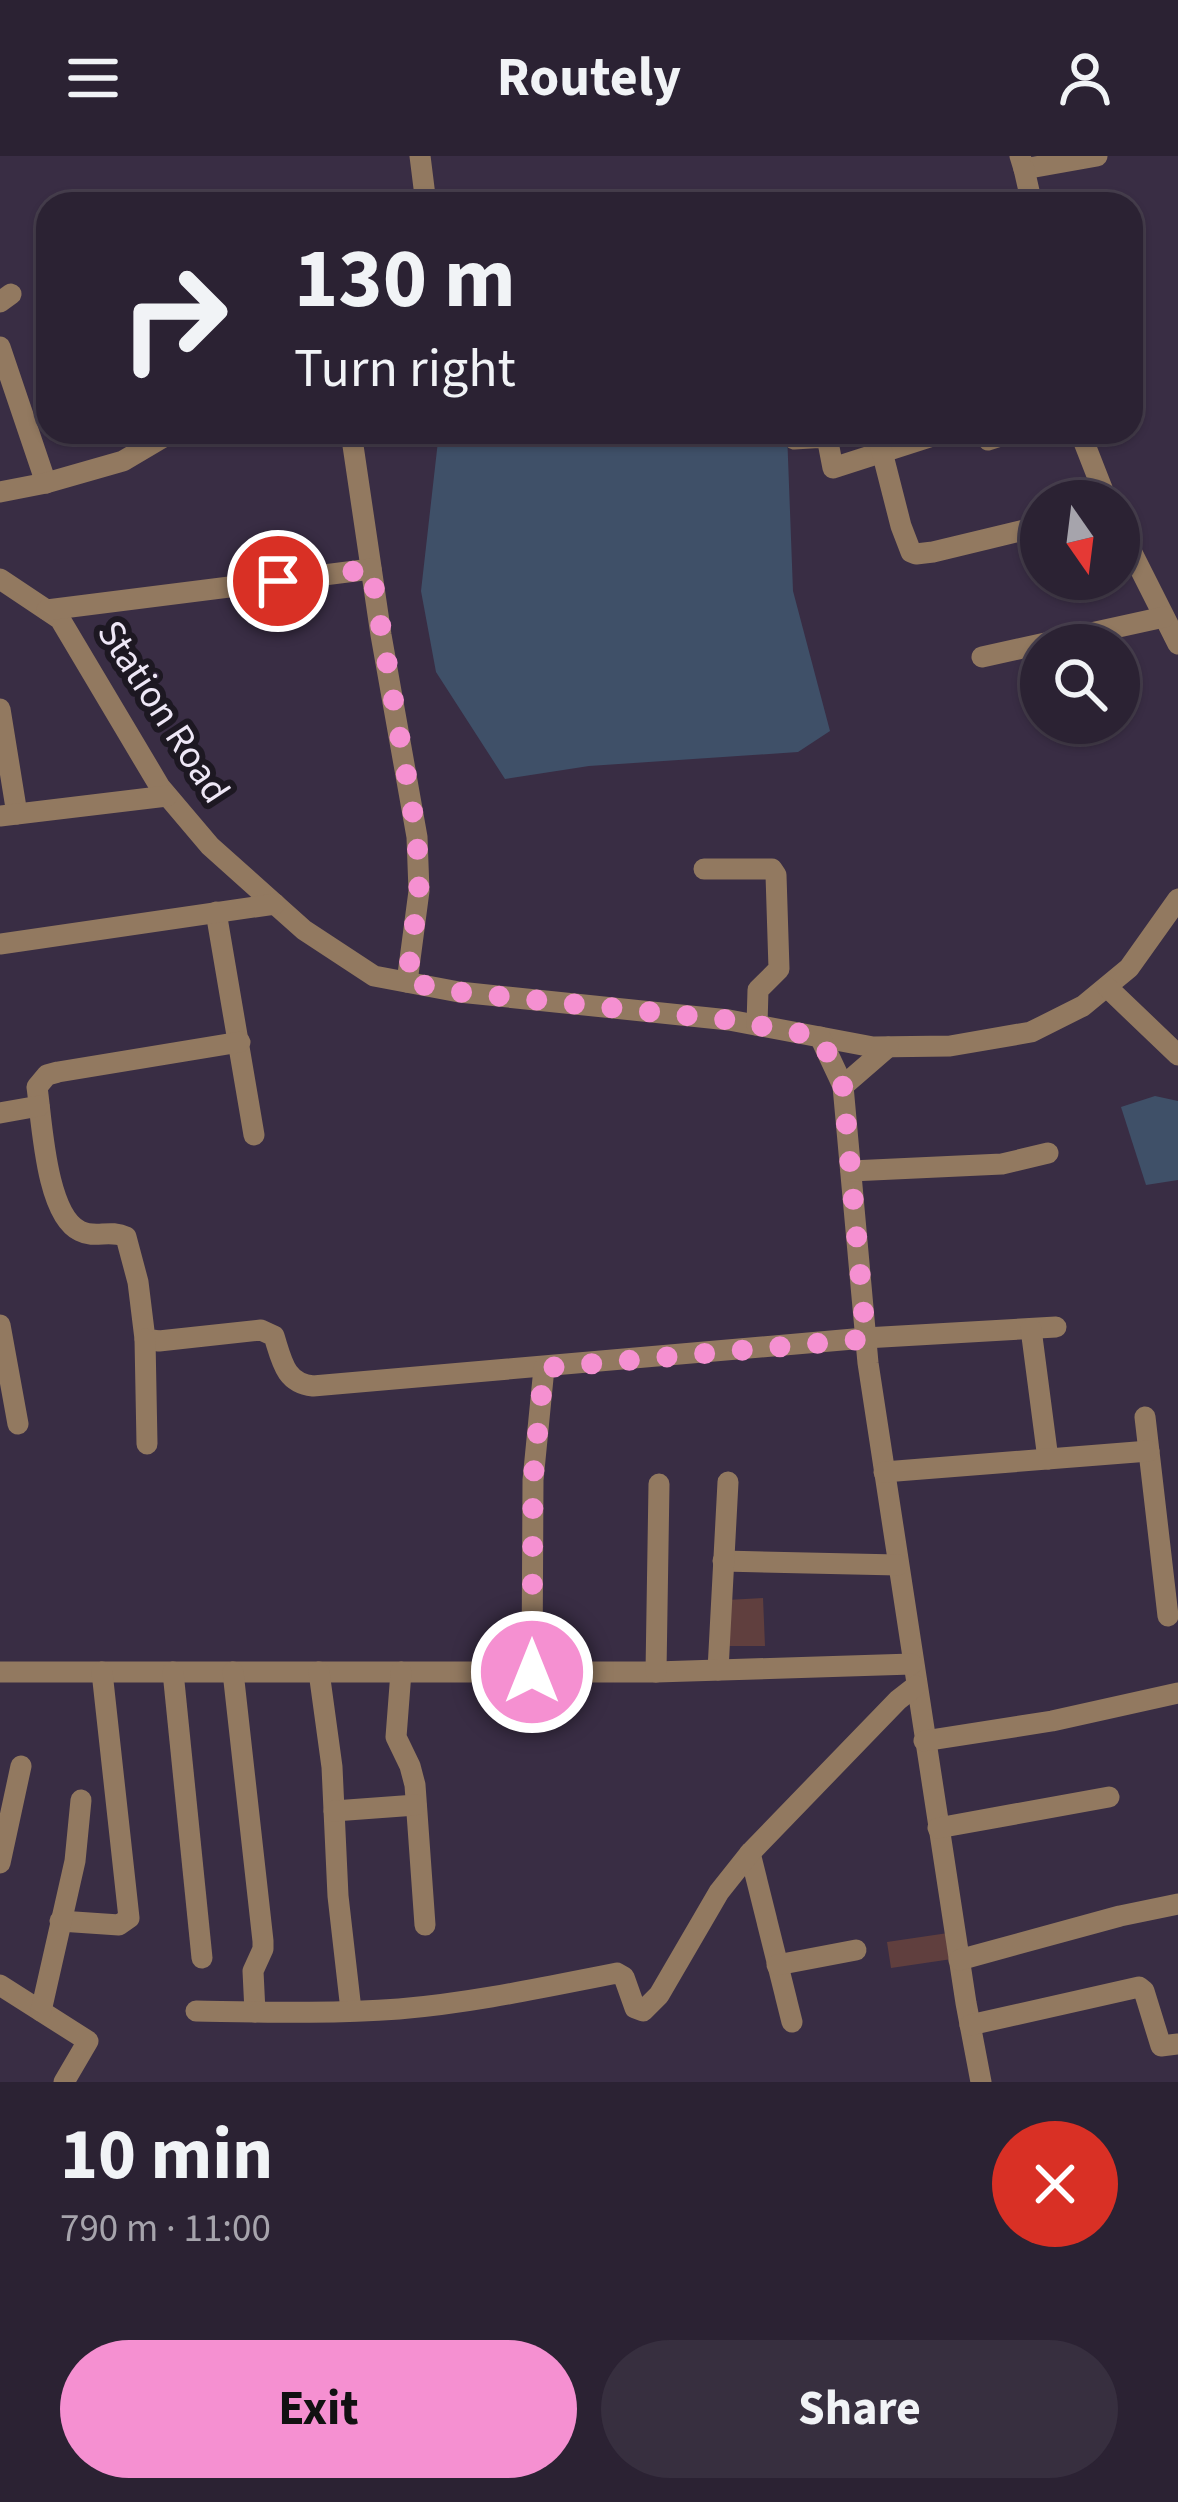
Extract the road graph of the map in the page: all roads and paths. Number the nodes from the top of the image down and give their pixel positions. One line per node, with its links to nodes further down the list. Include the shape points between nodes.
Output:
1 (420, 156): 4 (street)
2 (1097, 156): 3 (street)
3 (1022, 162): 5 (street)
4 (424, 192)
5 (1029, 192)
6 (0, 347): 14 (street)
7 (151, 444): 14 (street)
8 (353, 444): 17 (street)
9 (828, 444): 10 (street, via 833,468)
10 (875, 444)
11 (879, 444): 16 (street, via 916,554)
12 (1085, 444): 13 (street)
13 (1099, 480)
14 (46, 483): 15 (street)
15 (0, 492)
16 (1020, 531)
17 (371, 569): 20 (street); 32 (street, via 417,837)
18 (1140, 569): 21 (street)
19 (0, 579): 20 (street, Station Road)
20 (46, 610): 25 (street, Station Road, via 60,619)
21 (1164, 617): 22 (street); 23 (street)
22 (1178, 644)
23 (982, 657)
24 (0, 713): 26 (street)
25 (167, 796): 26 (street); 29 (street, Station Road)
26 (8, 815)
27 (704, 869): 34 (street, via 761,867 776,875 779,969 758,990)
28 (1178, 898): 33 (street, Station Road)
29 (275, 904): 30 (street); 32 (street, Station Road, via 374,976)
30 (216, 912): 31 (street); 36 (street)
31 (0, 944)
32 (407, 982): 34 (street, Station Road)
33 (1107, 987): 37 (street, Station Road, via 1031,1032); 38 (street)
34 (757, 1025): 35 (street, Station Road)
35 (820, 1037): 37 (street, Station Road); 39 (street)
36 (240, 1042): 40 (street, via 47,1075 37,1087); 42 (street)
37 (888, 1047): 39 (street)
38 (1178, 1054)
39 (843, 1087): 44 (street)
40 (39, 1106): 41 (street); 48 (street, via 63,1215 81,1232 120,1233 130,1244)
41 (0, 1113)
42 (254, 1135)
43 (1048, 1153): 44 (street, via 1002,1164)
44 (850, 1171): 49 (street)
45 (0, 1325): 52 (street)
46 (1056, 1328): 47 (street)
47 (1031, 1329): 49 (street); 55 (street)
48 (145, 1339): 50 (street, via 261,1330 274,1336 288,1375 313,1386); 53 (street)
49 (866, 1339): 50 (street); 56 (street)
50 (544, 1368): 69 (street, via 533,1480)
51 (1145, 1417): 54 (street)
52 (18, 1424)
53 (147, 1444)
54 (1149, 1451): 55 (street); 61 (street)
55 (1048, 1459): 56 (street)
56 (884, 1472): 60 (street)
57 (728, 1482): 59 (street)
58 (658, 1484): 70 (street)
59 (723, 1561): 60 (street); 62 (street)
60 (898, 1565): 71 (street)
61 (1168, 1616)
62 (718, 1670): 70 (street); 71 (street)
63 (0, 1672): 64 (street)
64 (102, 1672): 65 (street); 83 (street, via 129,1918 119,1925)
65 (173, 1672): 66 (street); 86 (street)
66 (233, 1672): 67 (street); 93 (street, via 263,1942 253,1971)
67 (319, 1672): 68 (street); 78 (street)
68 (401, 1672): 69 (street); 77 (street, via 396,1737)
69 (532, 1672): 70 (street)
70 (656, 1672)
71 (914, 1675): 73 (street); 80 (street)
72 (1178, 1693): 73 (street)
73 (924, 1741): 79 (street)
74 (21, 1766): 81 (street)
75 (1109, 1797): 79 (street)
76 (81, 1800): 83 (street)
77 (416, 1804): 78 (street); 84 (street)
78 (334, 1811): 92 (street)
79 (938, 1828): 87 (street)
80 (750, 1853): 88 (street); 92 (street, via 644,2011 617,1973)
81 (0, 1863)
82 (1178, 1904): 87 (street)
83 (60, 1922): 90 (street)
84 (424, 1925)
85 (856, 1950): 88 (street)
86 (202, 1958)
87 (959, 1960): 95 (street)
88 (777, 1965): 94 (street)
89 (0, 1985): 90 (street)
90 (41, 2011): 97 (street, via 88,2041)
91 (196, 2011): 93 (street)
92 (351, 2011): 93 (street)
93 (255, 2012)
94 (792, 2022)
95 (970, 2025): 96 (street, via 1139,1987 1161,2046); 98 (street)
96 (1178, 2044)
97 (64, 2082)
98 (981, 2082)

